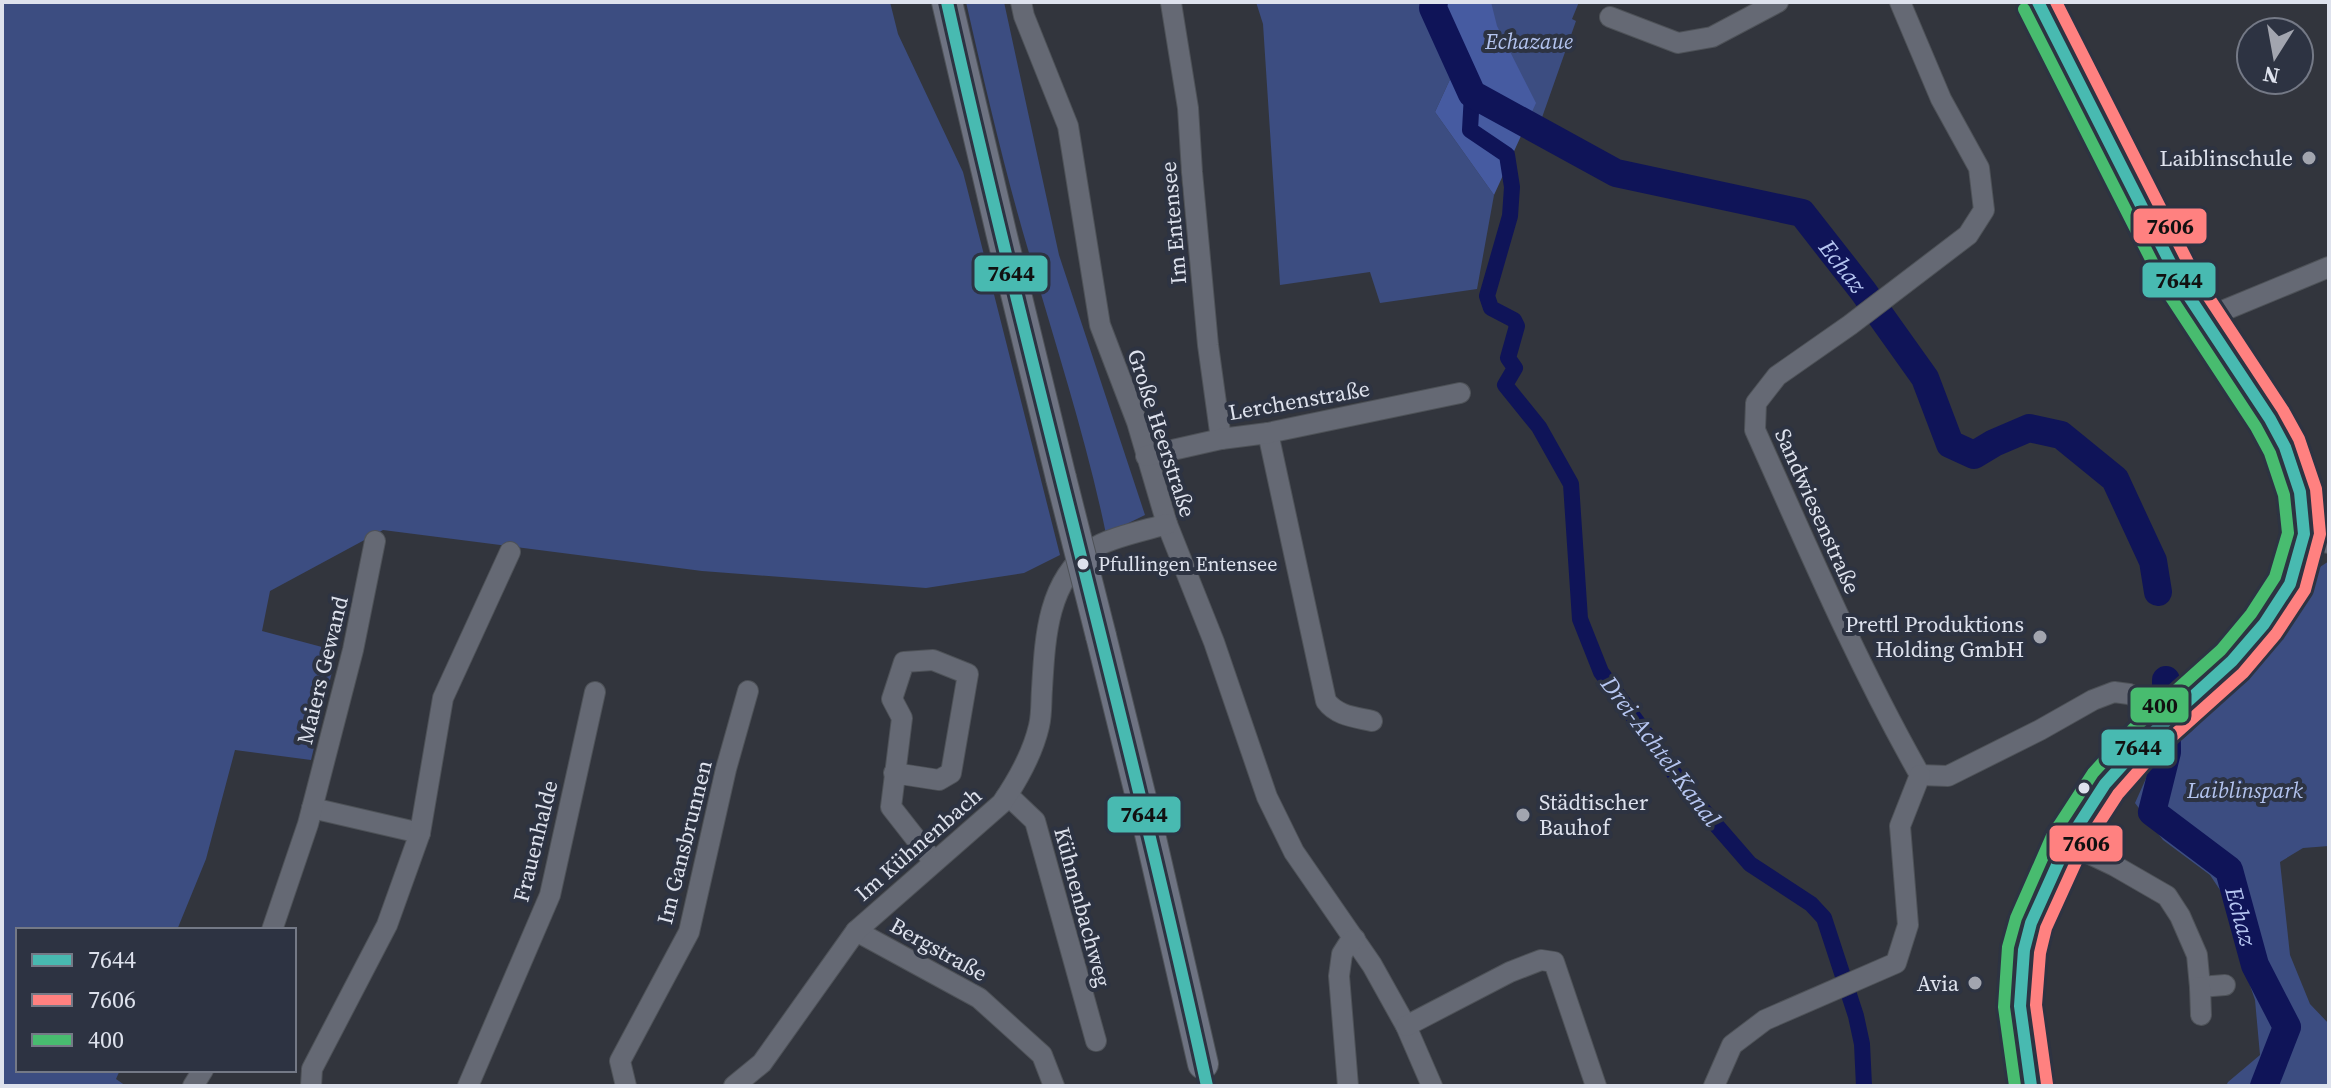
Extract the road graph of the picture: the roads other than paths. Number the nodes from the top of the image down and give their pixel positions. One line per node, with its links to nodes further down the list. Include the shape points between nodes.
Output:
1 (947, 2): 37 (main road, bridge)
2 (1021, 2): 13 (street, Große Heerstraße, via 1068,126 1100,325)
3 (1778, 2): 7 (street, via 1712,37 1678,43)
4 (1900, 2): 23 (street, Sandwiesenstraße, via 1941,99 1979,168 1984,210 1968,235 1777,376 1756,403 1755,430 1857,655)
5 (2038, 2): 9 (main road)
6 (1171, 3): 12 (street, Im Entensee, via 1188,108)
7 (1610, 17)
8 (2329, 267): 9 (street)
9 (2203, 319): 15 (main road, via 2285,447)
10 (1460, 393): 11 (street, Lerchenstraße)
11 (1268, 433): 12 (street, Lerchenstraße); 20 (street, via 1326,701 1340,713)
12 (1221, 439): 13 (street, Lerchenstraße)
13 (1146, 456): 14 (street, Große Heerstraße)
14 (1167, 524): 24 (street, Im Kühnenbach, via 1093,548 1060,585 1045,647 1040,725); 31 (street, Große Heerstraße, via 1272,809 1294,852)
15 (2316, 536): 21 (main road, via 2264,624 2232,661)
16 (375, 541): 25 (street, Maiers Gewand)
17 (510, 552): 26 (street, via 443,698)
18 (748, 691): 40 (street, Im Gansbrunnen, via 689,932 620,1061)
19 (595, 692): 39 (street, Frauenhalde, via 550,895)
20 (1372, 721)
21 (2151, 734): 23 (street, via 2142,700 2114,692 1948,776); 27 (main road, via 2105,784)
22 (894, 773): 22 (street, via 902,718 892,699 904,662 933,660 968,674 951,773 939,780); 28 (street, via 891,807)
23 (1920, 775): 46 (street, via 1900,826 1908,925 1896,963 1765,1020 1732,1045)
24 (1006, 797): 28 (street, Im Kühnenbach); 36 (street, Kühnenbachweg, via 1035,821)
25 (312, 808): 26 (street); 29 (street, Maiers Gewand)
26 (420, 833): 38 (street, via 387,925 312,1069)
27 (2067, 843): 33 (street, via 2167,896 2197,955); 47 (main road, via 2024,950 2020,1006)
28 (934, 862): 30 (street, Im Kühnenbach)
29 (273, 928)
30 (856, 931): 41 (street, Im Kühnenbach, via 762,1063); 42 (street, Bergstraße, via 979,998 1042,1055)
31 (1355, 939): 35 (street, Große Heerstraße); 43 (street, via 1342,954 1339,976)
32 (2225, 985): 33 (street)
33 (2200, 987): 34 (street)
34 (2201, 1015)
35 (1406, 1026): 44 (street, Große Heerstraße); 45 (street, via 1510,972 1541,960 1554,962)
36 (1096, 1041)
37 (1203, 1064)
38 (311, 1086)
39 (468, 1086)
40 (626, 1086)
41 (734, 1086)
42 (1054, 1086)
43 (1348, 1086)
44 (1432, 1086)
45 (1596, 1086)
46 (1714, 1086)
47 (2031, 1086)

